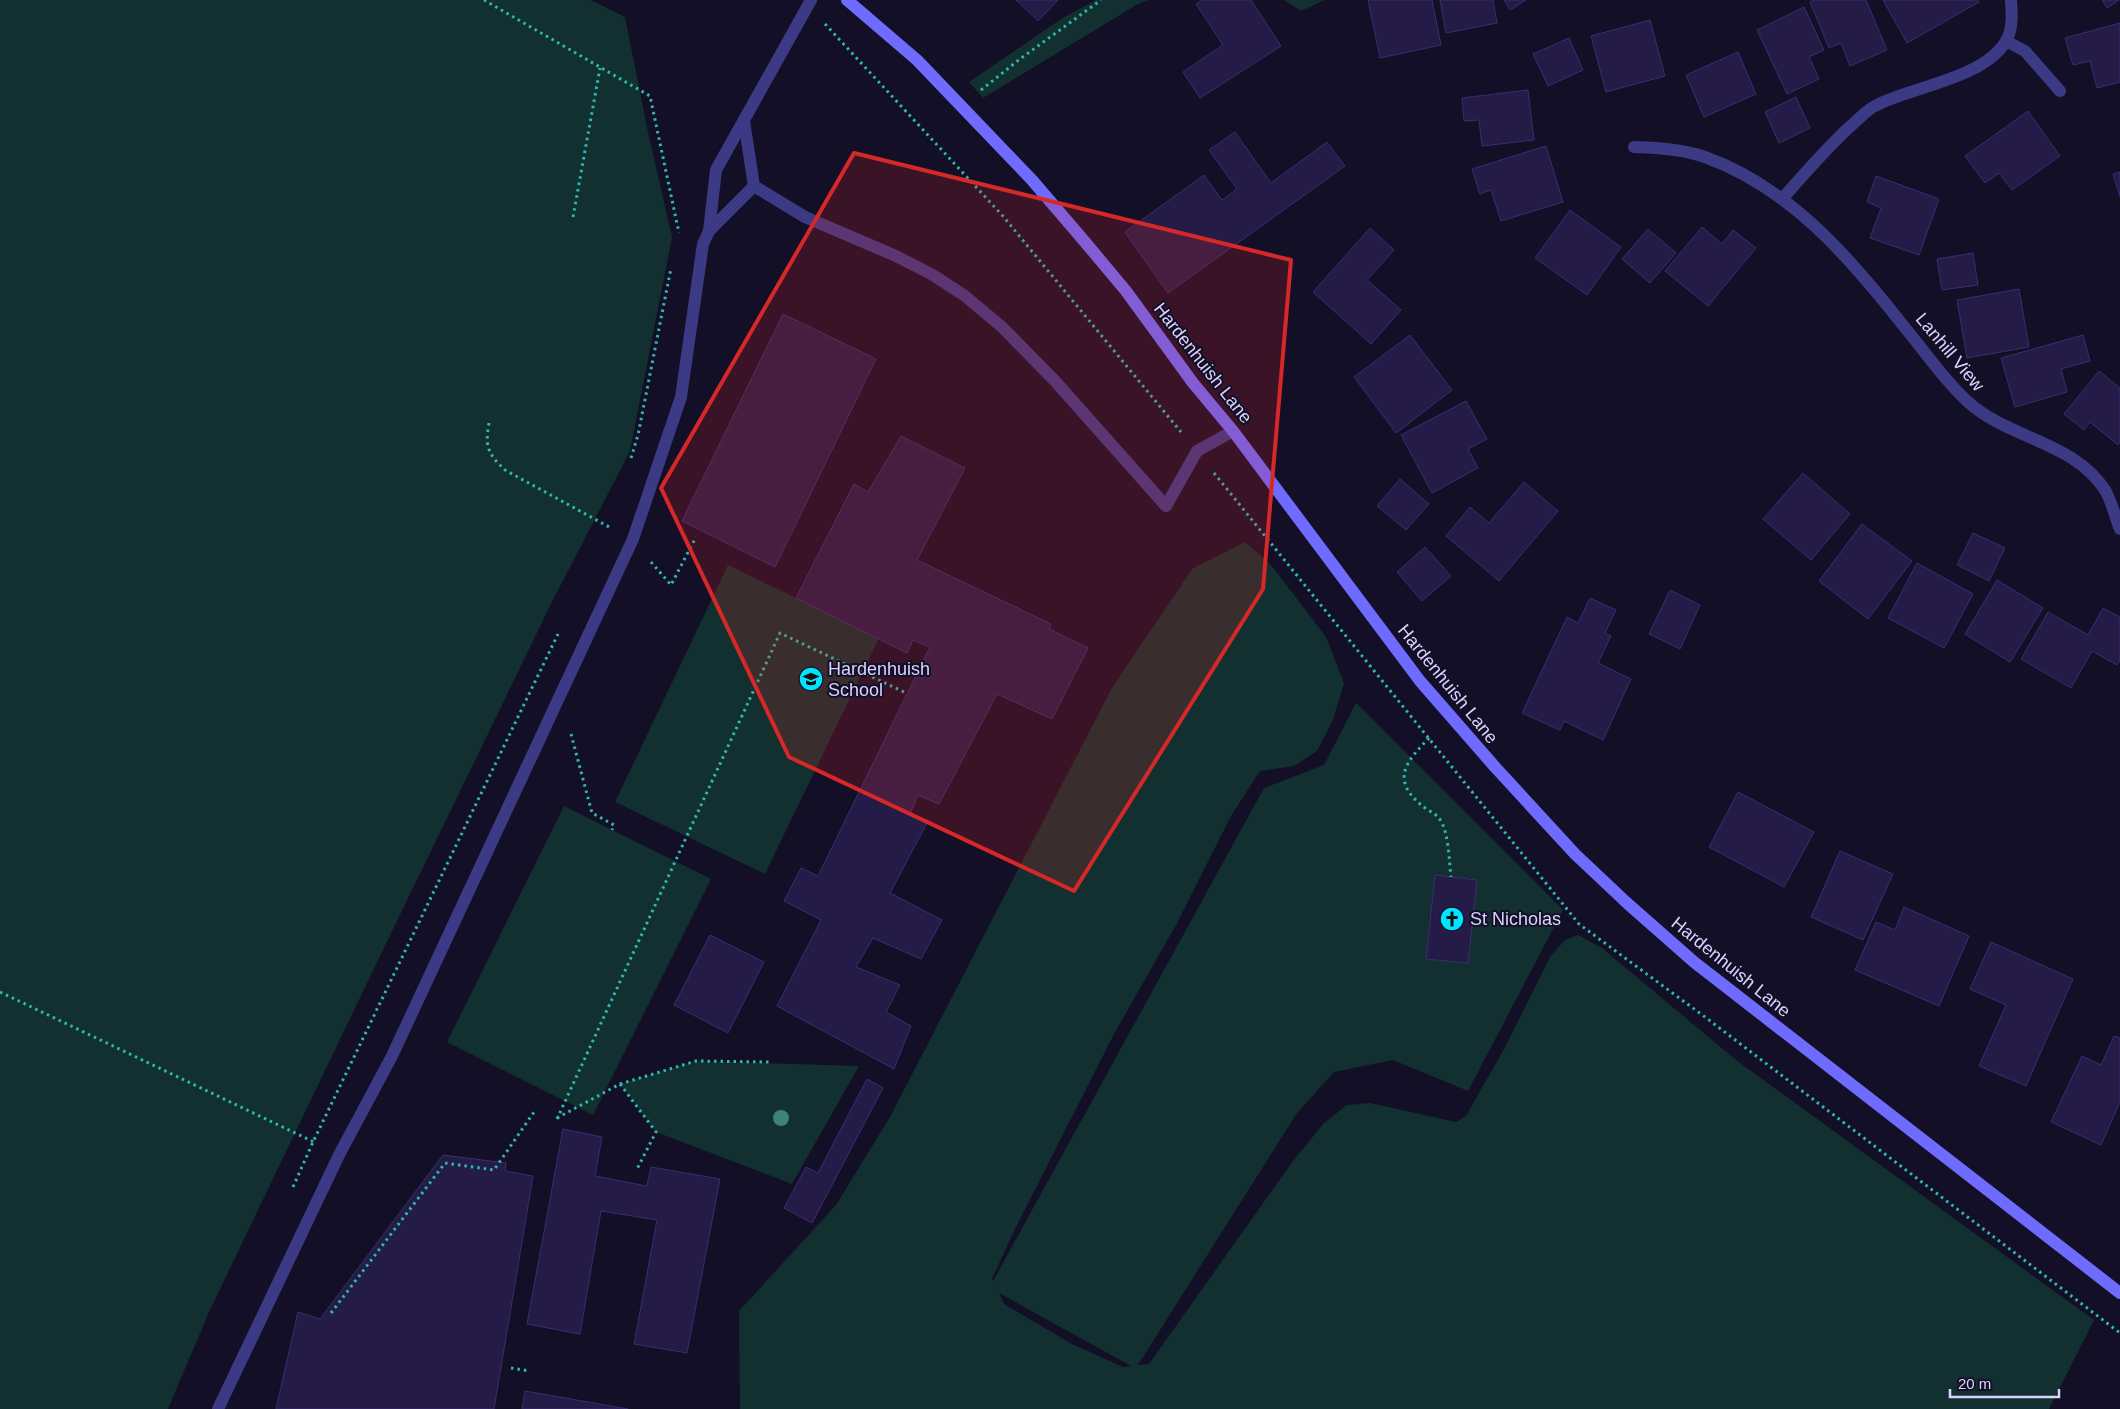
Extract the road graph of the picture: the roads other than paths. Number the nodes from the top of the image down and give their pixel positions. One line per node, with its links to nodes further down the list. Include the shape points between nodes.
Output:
1 (811, 0): 6 (street)
2 (847, 0): 11 (main road, Hardenhuish Lane, via 917,60 1032,180 1114,277)
3 (2011, 0): 4 (street, via 2012,15)
4 (2006, 41): 5 (street, via 2025,51); 9 (street, via 1981,64 1940,84 1874,107 1833,141)
5 (2060, 91)
6 (744, 121): 8 (street); 10 (street, via 716,170)
7 (1634, 147): 9 (street, Lanhill View, via 1703,156 1730,167)
8 (754, 186): 10 (street); 11 (street, via 805,217 896,256 965,296 1002,327 1055,381 1166,506 1197,451)
9 (1783, 198): 12 (street, Lanhill View, via 1868,280 1965,400 2000,424 2050,446 2085,468 2106,492)
10 (709, 231): 14 (street, via 703,244 681,397 633,540 392,1056 339,1155)
11 (1233, 431): 13 (main road, Hardenhuish Lane, via 1420,681 1575,854 1694,962)
12 (2120, 529)
13 (2120, 1293)
14 (218, 1409)

